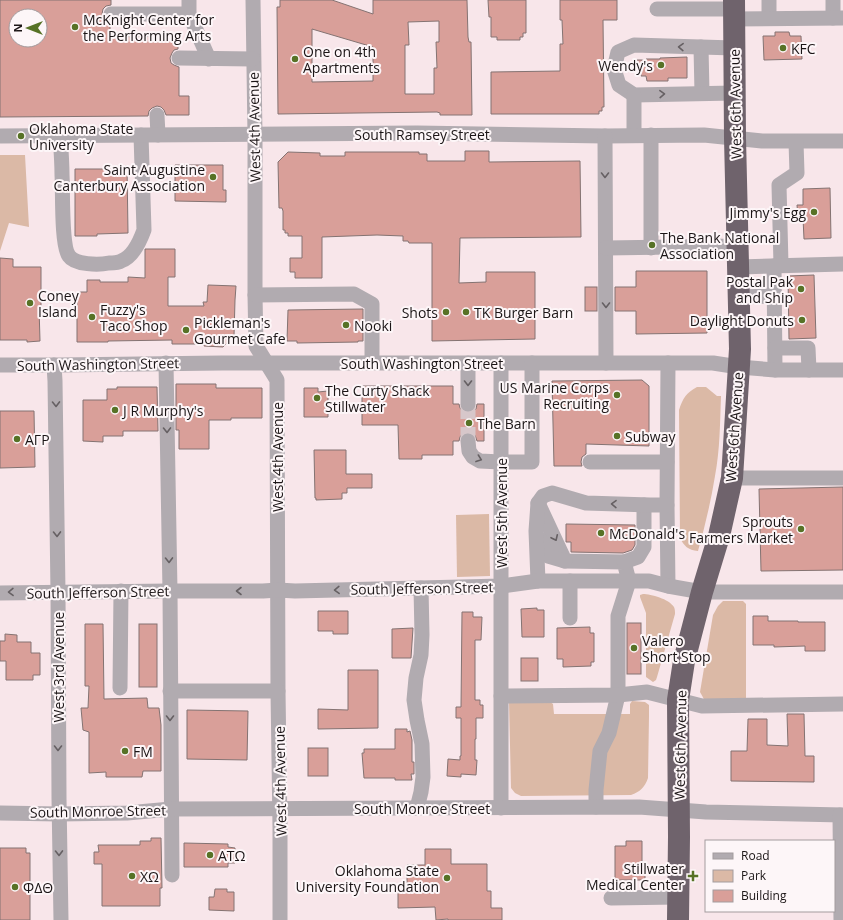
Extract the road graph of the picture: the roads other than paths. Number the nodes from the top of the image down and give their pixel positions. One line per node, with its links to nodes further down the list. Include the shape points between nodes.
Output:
1 (253, 0): 15 (street, West 4th Avenue)
2 (769, 0): 9 (street)
3 (833, 0): 10 (street)
4 (701, 4): 6 (street); 7 (street)
5 (189, 7): 8 (street); 14 (street)
6 (657, 9)
7 (734, 9): 9 (street); 12 (highway, West 6th Avenue)
8 (111, 14)
9 (769, 18): 10 (street)
10 (838, 18)
11 (701, 47): 12 (street); 17 (street); 18 (street, one-way to 18, via 634,45 618,52 614,69 619,85)
12 (734, 48): 16 (highway, West 6th Avenue)
13 (178, 58): 14 (street)
14 (209, 59): 15 (street)
15 (253, 59): 22 (street, West 4th Avenue)
16 (734, 92): 17 (street); 28 (highway, West 6th Avenue)
17 (702, 93): 18 (street, one-way to 17)
18 (634, 95): 23 (street)
19 (157, 116): 21 (street)
20 (141, 135): 21 (street, South Ramsey Street); 26 (street, South Ramsey Street); 26 (street, via 144,230 132,253 122,261 105,264 83,263 68,256 63,226)
21 (158, 135): 22 (street, South Ramsey Street)
22 (255, 135): 27 (street, South Ramsey Street); 36 (street, West 4th Avenue)
23 (634, 135): 24 (street, South Ramsey Street); 27 (street, South Ramsey Street)
24 (651, 135): 28 (street, South Ramsey Street); 32 (street)
25 (0, 136): 26 (street, South Ramsey Street)
26 (60, 136)
27 (605, 136): 31 (street, one-way to 31)
28 (735, 138): 29 (street, South Ramsey Street); 33 (highway, West 6th Avenue)
29 (796, 142): 30 (street, South Ramsey Street); 35 (street, via 796,173 780,185)
30 (843, 142)
31 (606, 248): 32 (street); 46 (street, one-way to 46)
32 (651, 248): 33 (street)
33 (738, 256): 35 (street); 38 (highway, West 6th Avenue)
34 (843, 264): 35 (street)
35 (777, 266): 37 (street)
36 (255, 294): 41 (street, West 4th Avenue, via 256,346); 42 (street, via 354,294 372,304)
37 (774, 296): 38 (street); 39 (street)
38 (739, 297): 50 (highway, West 6th Avenue)
39 (775, 348): 51 (street); 52 (street, via 808,348)
40 (166, 363): 41 (street, South Washington Street); 49 (street, South Washington Street); 75 (street, one-way to 75)
41 (266, 363): 42 (street, South Washington Street); 73 (street, West 4th Avenue, via 277,380)
42 (372, 363): 43 (street, South Washington Street)
43 (468, 363): 44 (street, South Washington Street); 54 (street, one-way to 54)
44 (501, 363): 45 (street, South Washington Street); 56 (street, West 5th Avenue)
45 (532, 363): 46 (street, South Washington Street); 56 (street, via 532,462)
46 (606, 363): 47 (street, South Washington Street)
47 (668, 363): 50 (street, South Washington Street, via 713,363); 58 (street)
48 (0, 365): 49 (street, South Washington Street)
49 (54, 365): 76 (street, West 3rd Avenue, one-way to 76)
50 (739, 367): 51 (street, South Washington Street); 59 (highway, West 6th Avenue)
51 (775, 370): 52 (street, South Washington Street)
52 (809, 370): 53 (street, South Washington Street)
53 (843, 370)
54 (468, 404)
55 (468, 441): 56 (street, one-way to 56, via 469,451 473,457)
56 (501, 462): 70 (street, West 5th Avenue)
57 (590, 462): 58 (street)
58 (667, 462): 63 (street)
59 (732, 478): 60 (street); 77 (highway, West 6th Avenue, via 719,536)
60 (843, 478)
61 (538, 503): 62 (street, one-way to 61, via 586,503 552,493 543,496); 64 (street); 65 (street, one-way to 65)
62 (644, 505): 63 (street); 66 (street, via 644,547 638,557)
63 (667, 505): 71 (street)
64 (536, 531): 65 (street, via 548,556); 67 (street)
65 (566, 561): 66 (street)
66 (624, 562): 69 (street)
67 (538, 581): 68 (street, South Jefferson Street); 70 (street, South Jefferson Street)
68 (570, 581): 69 (street, South Jefferson Street); 80 (street)
69 (629, 581): 71 (street, South Jefferson Street, via 649,581); 84 (street, via 618,616)
70 (502, 586): 72 (street, South Jefferson Street); 85 (street, West 5th Avenue)
71 (668, 586): 77 (street, South Jefferson Street)
72 (422, 588): 73 (street, South Jefferson Street, one-way to 73); 89 (street, via 421,656 414,700 422,744 423,777)
73 (278, 590): 75 (street, South Jefferson Street, one-way to 75); 83 (street, West 4th Avenue)
74 (121, 591): 75 (street, South Jefferson Street); 76 (street, South Jefferson Street); 81 (street)
75 (170, 591): 82 (street)
76 (58, 592): 79 (street, South Jefferson Street, one-way to 79); 95 (street, West 3rd Avenue, one-way to 95)
77 (702, 592): 78 (street, South Jefferson Street); 86 (highway, West 6th Avenue, via 684,661)
78 (843, 592)
79 (0, 593)
80 (570, 618)
81 (120, 688)
82 (170, 691): 83 (street); 91 (street, one-way to 91)
83 (278, 691): 92 (street, West 4th Avenue)
84 (618, 695): 85 (street); 86 (street, via 647,692); 88 (street, via 609,733 600,751)
85 (501, 696): 90 (street, West 5th Avenue)
86 (678, 700): 87 (street, via 702,706); 93 (highway, West 6th Avenue)
87 (843, 704)
88 (596, 807): 90 (street, South Monroe Street); 93 (street, South Monroe Street)
89 (417, 808): 90 (street, South Monroe Street); 92 (street, South Monroe Street)
90 (501, 808)
91 (171, 809): 92 (street, South Monroe Street); 95 (street, South Monroe Street, via 127,813); 97 (street)
92 (280, 809): 101 (street, West 4th Avenue)
93 (678, 810): 96 (street, South Monroe Street); 98 (highway, West 6th Avenue)
94 (0, 813): 95 (street, South Monroe Street)
95 (59, 814): 100 (street, West 3rd Avenue, one-way to 100)
96 (842, 815): 103 (street)
97 (172, 875)
98 (678, 897): 99 (street); 102 (highway, West 6th Avenue)
99 (611, 898)
100 (61, 920)
101 (280, 920)
102 (678, 920)
103 (841, 920)

